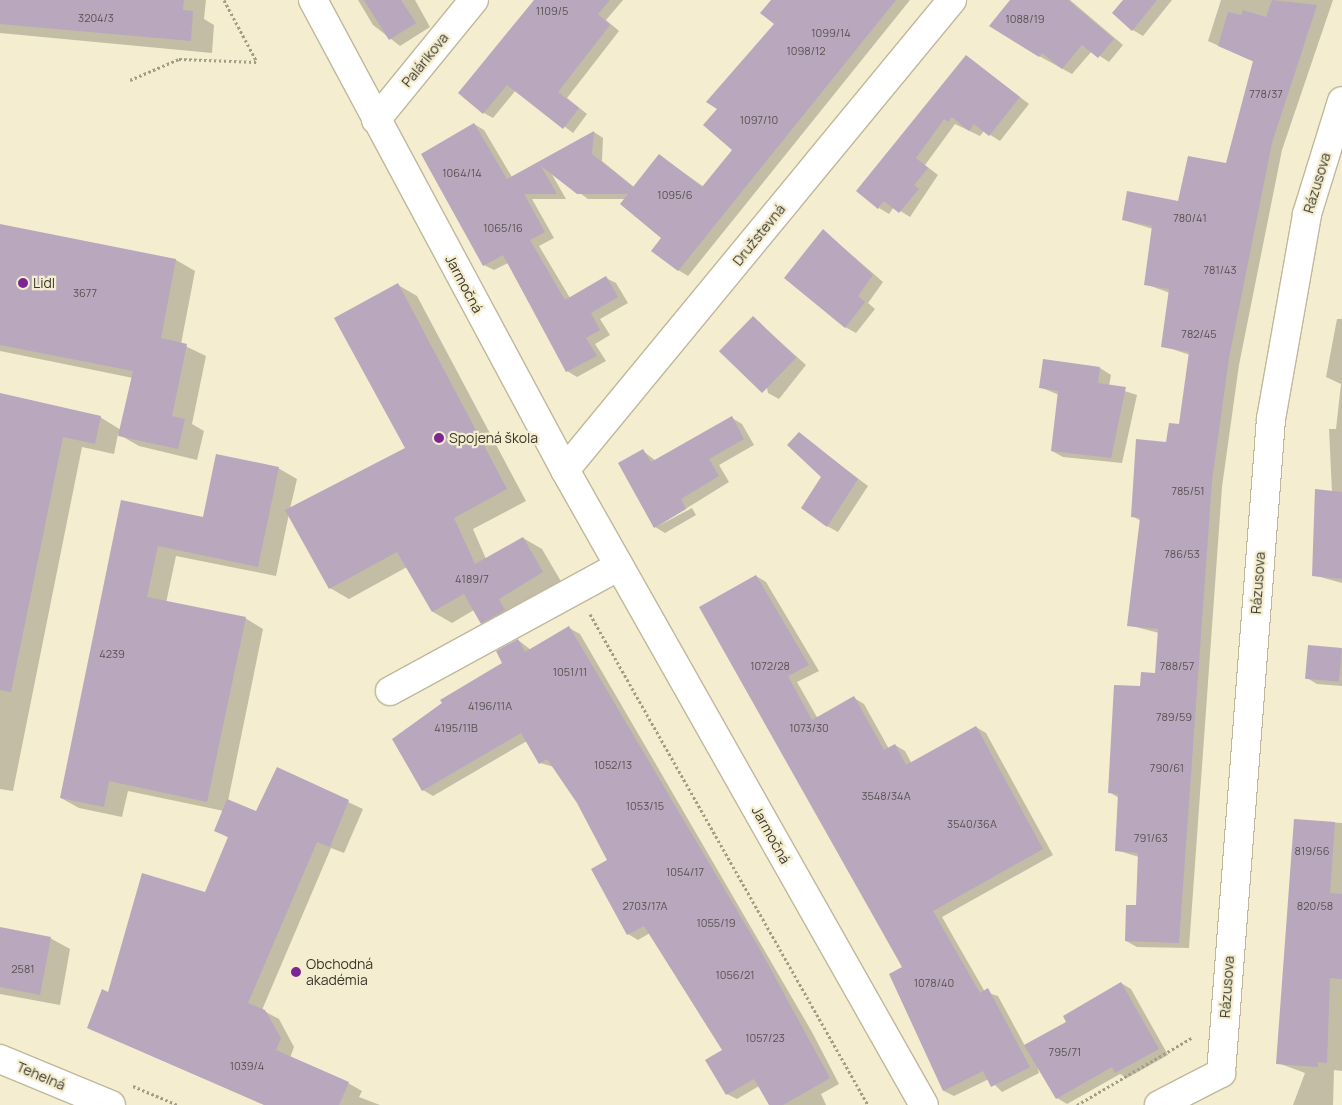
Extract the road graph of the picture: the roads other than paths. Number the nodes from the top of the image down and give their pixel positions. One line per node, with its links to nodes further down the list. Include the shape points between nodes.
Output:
1 (313, 0): 5 (street, Jarmočná)
2 (474, 0): 5 (street, Palárikova)
3 (952, 0): 6 (street, Družstevná)
4 (1342, 102): 12 (street, Rázusova, via 1307,214 1271,419 1221,1073)
5 (376, 120): 6 (street, Jarmočná)
6 (565, 470): 7 (street, Jarmočná)
7 (619, 566): 8 (street); 11 (street, Jarmočná)
8 (390, 691)
9 (0, 1059): 10 (street, Tehelná)
10 (111, 1105)
11 (924, 1105)
12 (1159, 1105)

